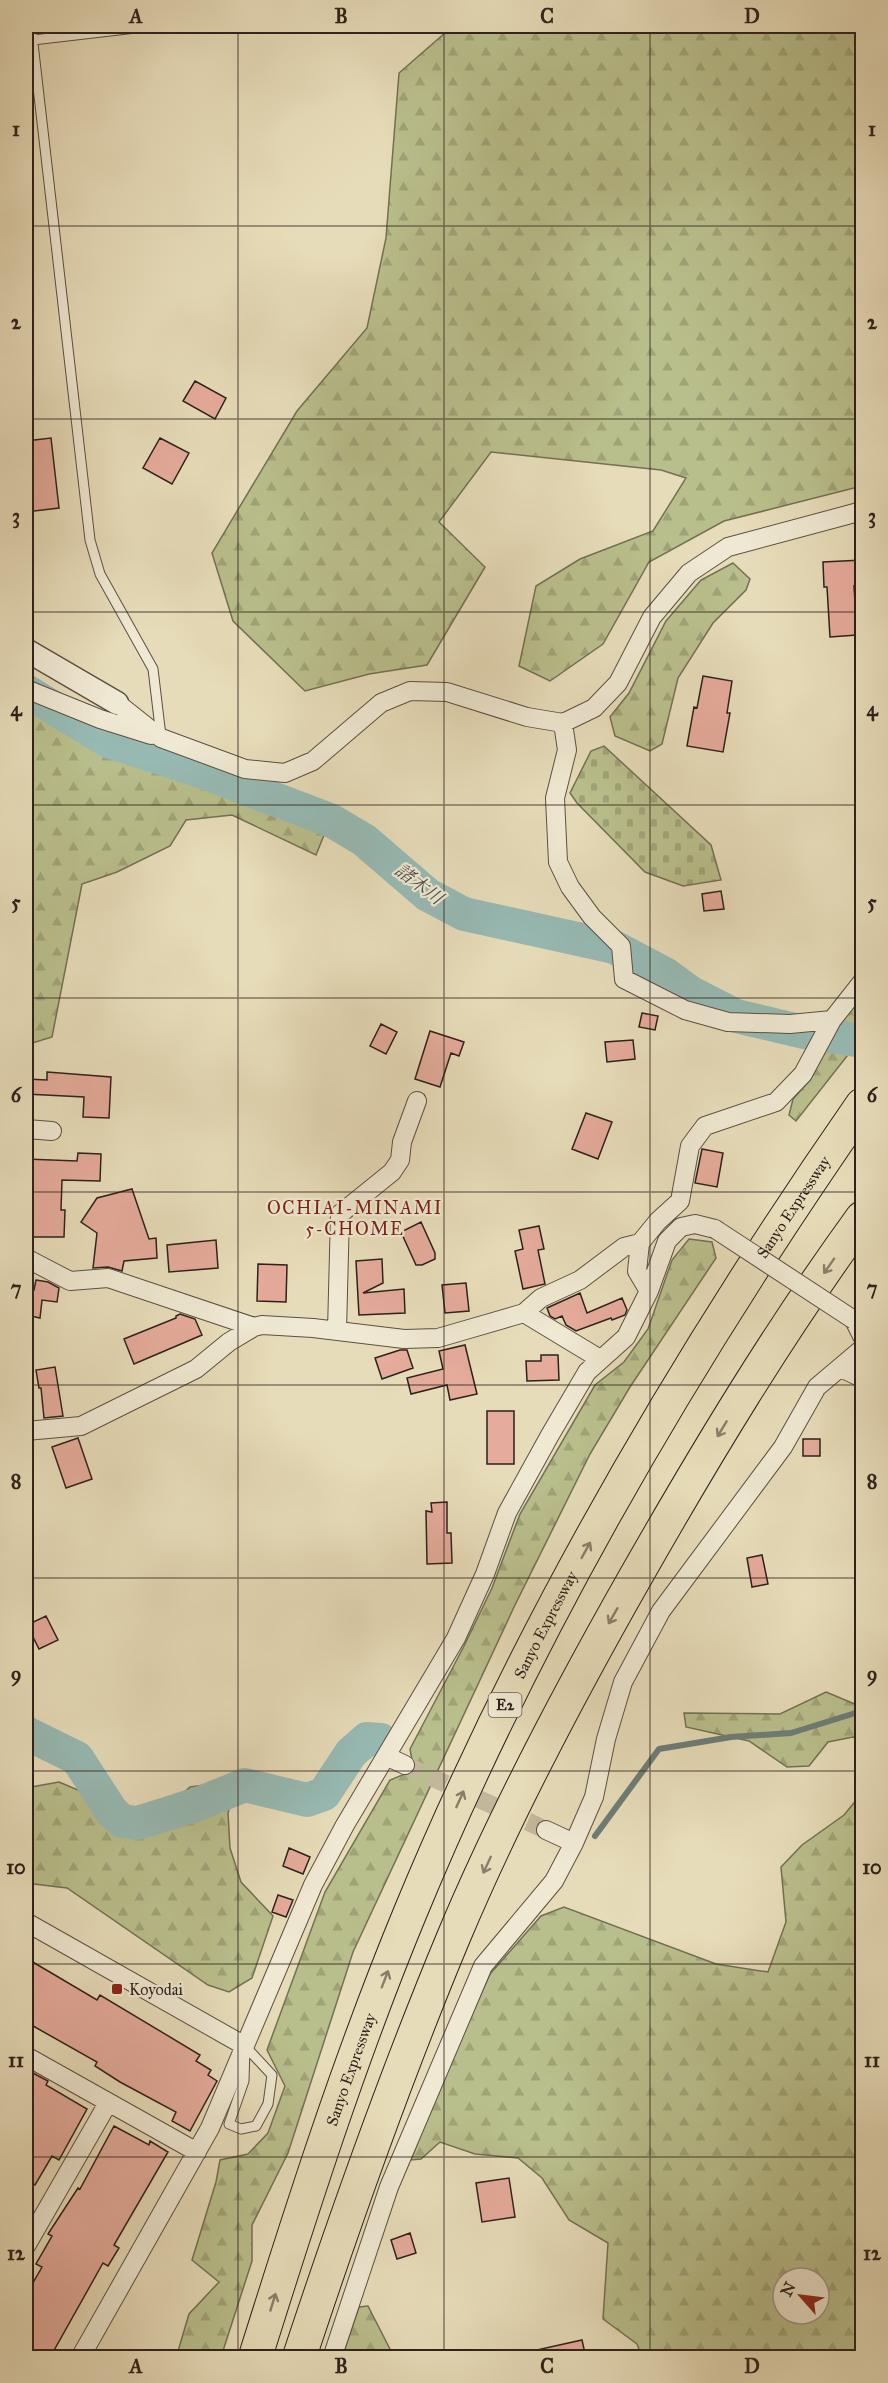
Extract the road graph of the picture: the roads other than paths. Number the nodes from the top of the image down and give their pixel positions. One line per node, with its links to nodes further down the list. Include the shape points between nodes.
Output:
1 (31, 26): 3 (lane)
2 (153, 26): 3 (lane)
3 (33, 40): 9 (lane, via 90,540 100,574 153,669)
4 (862, 512): 8 (street, via 728,547 688,573 652,617 618,683 594,708)
5 (26, 650): 7 (street)
6 (26, 688): 9 (street, via 100,719)
7 (117, 703): 9 (street)
8 (563, 723): 9 (street, via 527,717 447,692 410,692 381,703 314,761 285,773 245,769); 11 (street, via 567,750 555,798 558,862 592,917 621,946 624,979 685,1010 728,1022 790,1024)
9 (161, 738)
10 (862, 982): 11 (street)
11 (832, 1020): 17 (street, via 803,1074 776,1102 705,1126 690,1146 680,1201)
12 (417, 1101): 23 (street, via 402,1142 400,1160 392,1172 340,1214)
13 (862, 1105): 40 (highway, Sanyo Expressway / E2, one-way to 13, via 351,2069 409,1913 474,1768 624,1478 711,1332)
14 (26, 1129): 15 (street)
15 (52, 1131)
16 (862, 1218): 41 (highway, one-way to 41, via 765,1358 681,1496 591,1655 520,1793 455,1934 396,2082)
17 (640, 1243): 19 (street, via 637,1271); 20 (street, via 624,1247 580,1280 541,1298)
18 (26, 1258): 21 (street, via 70,1281 108,1278)
19 (648, 1291): 22 (street, bridge, via 667,1241 681,1227 695,1224 715,1229); 25 (street, via 626,1337)
20 (524, 1313): 23 (street, via 438,1338 405,1339); 25 (street)
21 (254, 1327): 23 (street); 28 (street, via 196,1369 81,1426)
22 (858, 1328)
23 (337, 1330)
24 (862, 1349): 26 (street)
25 (600, 1359): 29 (street, via 587,1372 507,1513 456,1638)
26 (841, 1368): 27 (street); 32 (street, via 817,1387 783,1447 661,1611 623,1683 594,1797)
27 (862, 1378)
28 (26, 1431)
29 (386, 1756): 30 (street); 34 (street, via 313,1885)
30 (405, 1765)
31 (546, 1830): 32 (street)
32 (574, 1843): 42 (street, via 554,1881 483,1966 389,2187)
33 (26, 1922): 34 (street)
34 (245, 2046): 34 (lane, via 272,2075 268,2104 256,2126 241,2130 229,2124 244,2081); 37 (street)
35 (26, 2056): 36 (street)
36 (108, 2103): 37 (street); 38 (street)
37 (197, 2152): 39 (street)
38 (26, 2246)
39 (80, 2358)
40 (255, 2358)
41 (299, 2358)
42 (332, 2358)

